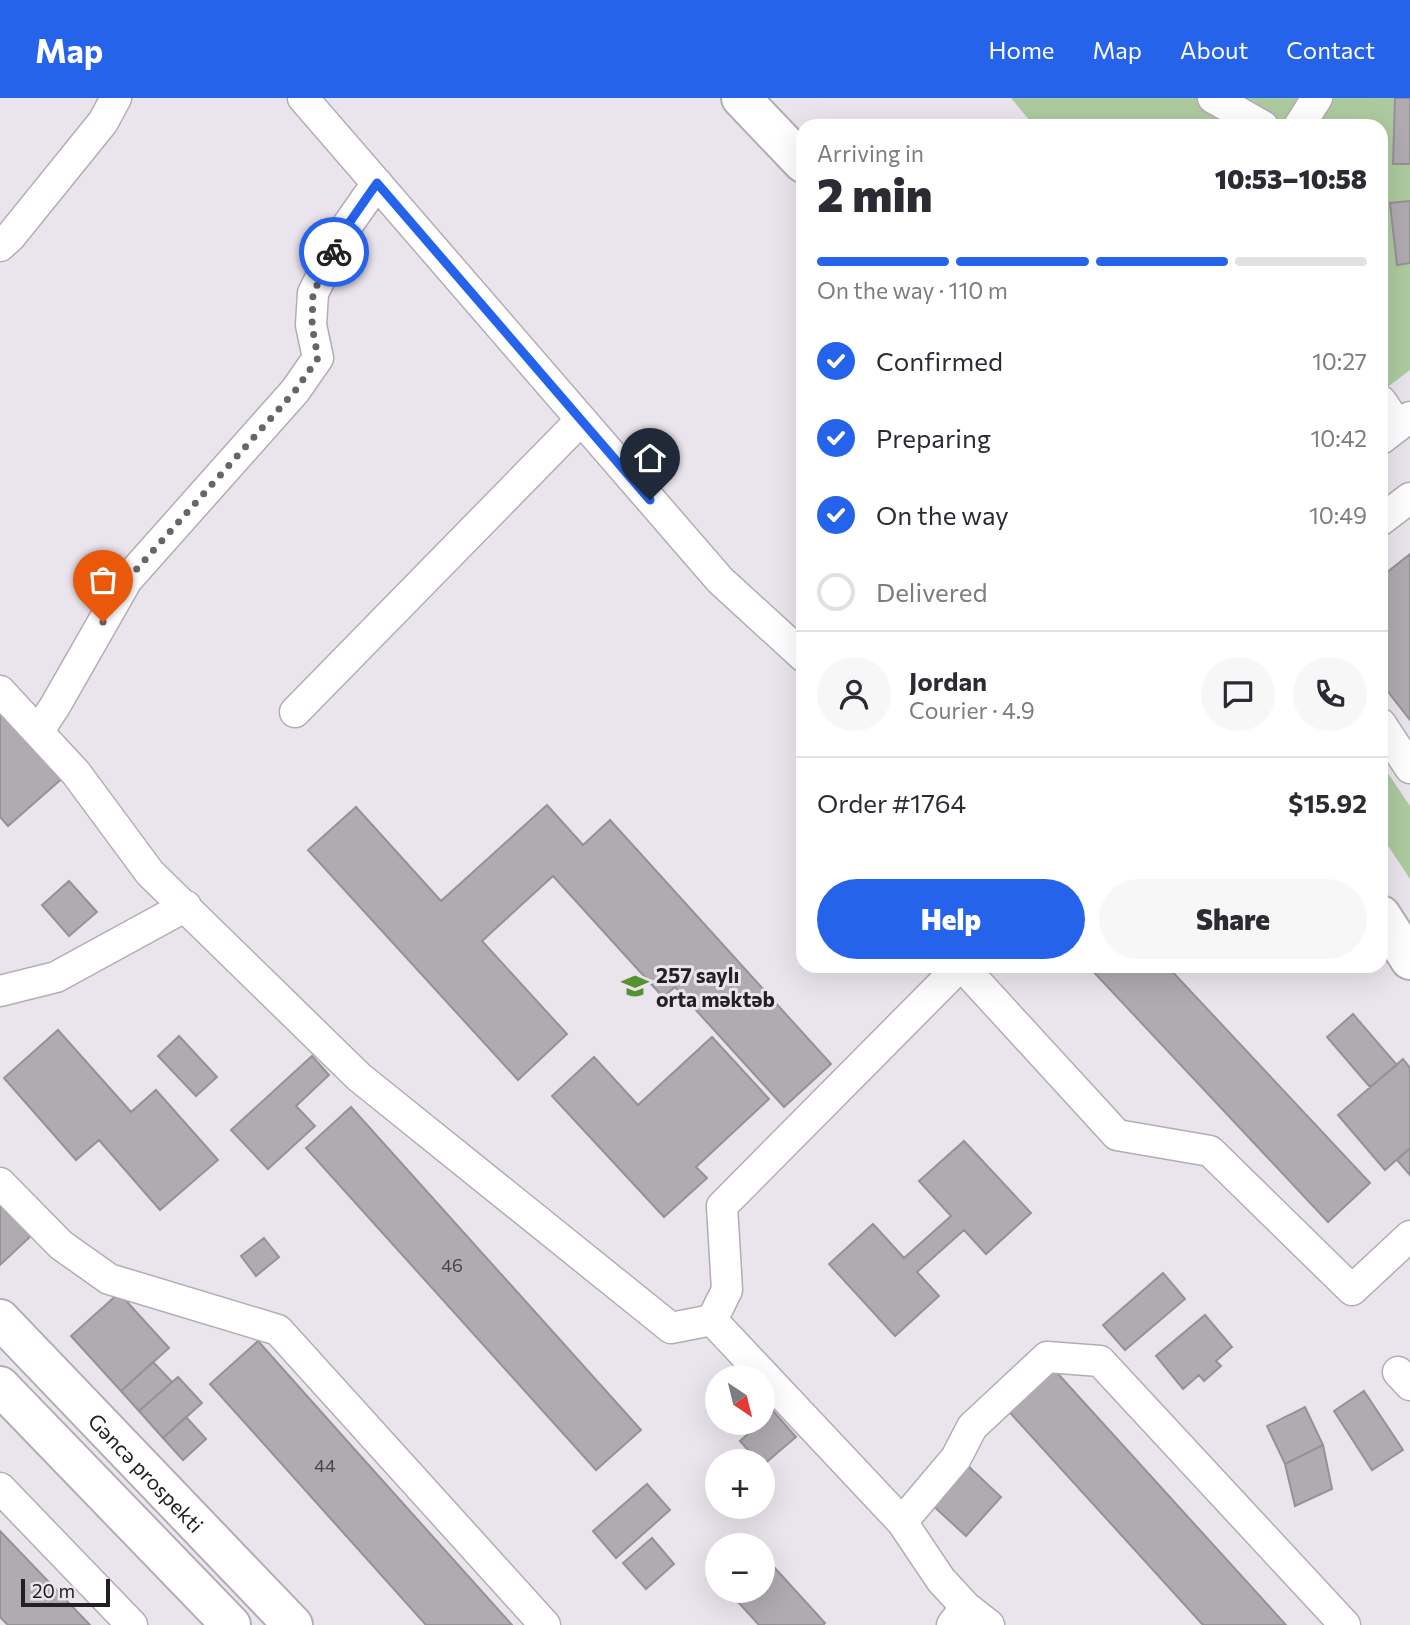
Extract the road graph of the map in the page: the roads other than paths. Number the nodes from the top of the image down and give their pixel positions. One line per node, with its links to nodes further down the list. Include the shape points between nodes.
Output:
1 (116, 98): 10 (street, via 103,122)
2 (303, 98): 9 (street)
3 (741, 98): 8 (main road)
4 (1213, 98): 6 (street)
5 (1317, 98): 7 (street)
6 (1250, 119)
7 (1304, 119)
8 (796, 156)
9 (377, 183): 11 (street); 17 (street, via 347,226 313,293 312,326 318,358 295,391 127,580)
10 (3, 236)
11 (581, 419): 14 (street, via 720,580); 16 (street)
12 (1410, 498): 13 (street)
13 (1388, 515)
14 (796, 650)
15 (0, 691): 17 (street)
16 (295, 712)
17 (38, 732): 20 (street, via 76,773 150,873)
18 (1388, 735): 19 (street)
19 (1410, 768)
20 (186, 906): 25 (street, via 56,977); 29 (street, via 359,1077 671,1328)
21 (1388, 926): 22 (main road)
22 (1410, 960)
23 (954, 973): 29 (street, via 722,1206 727,1290)
24 (967, 973): 27 (street, via 1117,1135 1210,1151 1352,1290)
25 (0, 991)
26 (0, 1183): 37 (street, via 61,1245 108,1279 278,1330)
27 (1410, 1236)
28 (0, 1320): 36 (main road, Gəncə prospekti)
29 (712, 1320): 32 (street)
30 (0, 1386): 35 (main road)
31 (0, 1488): 34 (street)
32 (902, 1522): 33 (street); 38 (street, via 956,1458 972,1427 1047,1357 1100,1361)
33 (969, 1619)
34 (132, 1625)
35 (230, 1625)
36 (293, 1625)
37 (545, 1625)
38 (1345, 1625)

